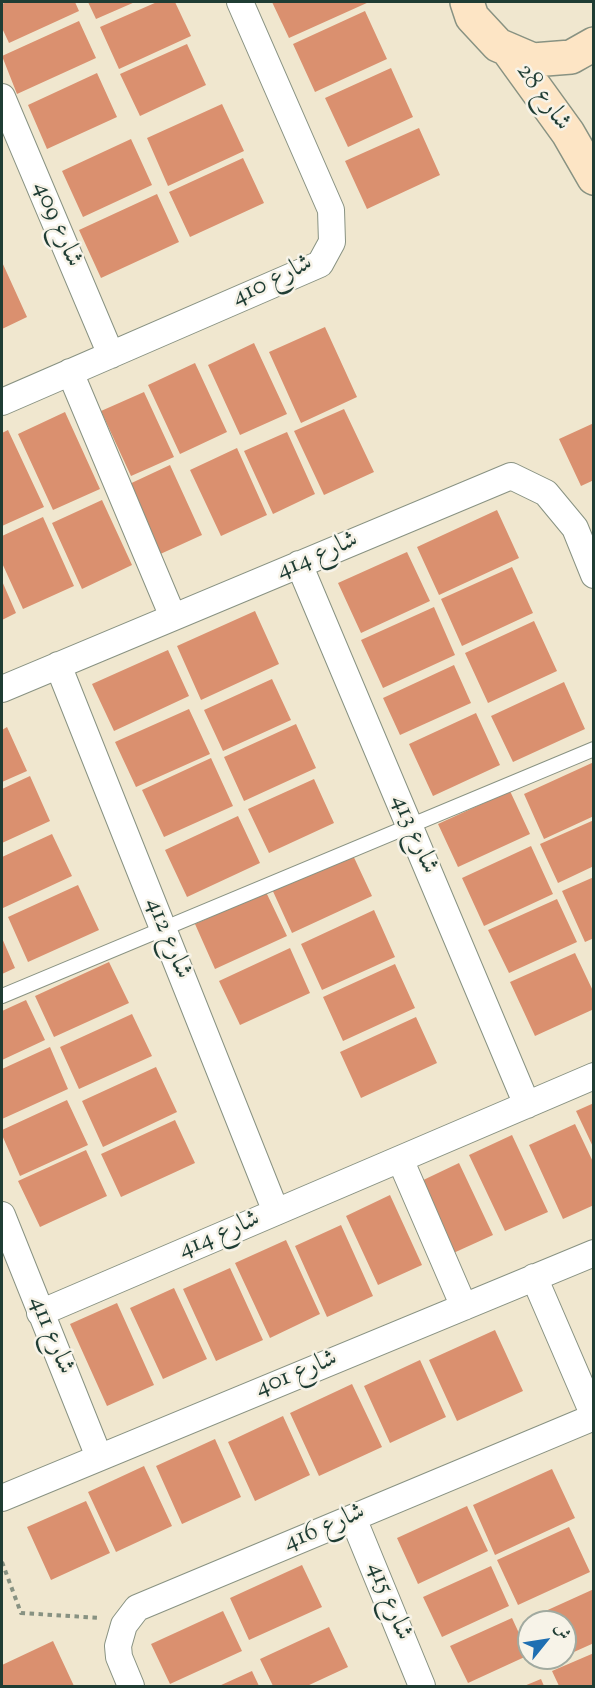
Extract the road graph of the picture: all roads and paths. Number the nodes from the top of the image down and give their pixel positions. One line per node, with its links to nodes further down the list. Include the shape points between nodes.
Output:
1 (240, 2): 7 (street, شارع 410, via 331,210 332,242 320,264)
2 (467, 2): 4 (street, via 472,17 498,45)
3 (594, 44): 4 (street, via 571,57 533,60)
4 (508, 50): 6 (street, شارع 28, via 568,133)
5 (4, 110): 7 (street, شارع 409)
6 (594, 178)
7 (111, 355): 8 (street, شارع 410)
8 (70, 372): 9 (street, شارع 410); 12 (street)
9 (2, 402)
10 (300, 564): 11 (street, شارع 414, via 511,476 546,494 575,528); 12 (street, شارع 414); 16 (street, شارع 413)
11 (594, 574)
12 (173, 617): 13 (street, شارع 414)
13 (58, 665): 14 (street, شارع 414); 17 (street, شارع 412)
14 (2, 689)
15 (594, 749): 16 (lane)
16 (409, 826): 17 (lane); 20 (street, شارع 413)
17 (163, 929): 18 (lane); 22 (street, شارع 412)
18 (2, 996)
19 (594, 1077): 20 (street, شارع 414)
20 (527, 1105): 21 (street, شارع 414)
21 (400, 1159): 22 (street, شارع 414); 26 (street)
22 (276, 1212): 27 (street, شارع 414)
23 (2, 1215): 27 (street, شارع 411)
24 (594, 1253): 25 (street, شارع 401)
25 (534, 1277): 26 (street, شارع 401); 28 (street, شارع 416)
26 (464, 1307): 29 (street, شارع 401)
27 (40, 1313): 29 (street, شارع 411)
28 (594, 1416): 31 (street, شارع 416)
29 (99, 1457): 30 (street, شارع 401)
30 (2, 1498)
31 (353, 1518): 33 (street, شارع 416, via 147,1603 137,1608); 35 (street, شارع 415)
32 (2, 1562): 33 (path, via 21,1613 102,1618)
33 (123, 1625): 34 (street, via 119,1657)
34 (131, 1686)
35 (422, 1686)

